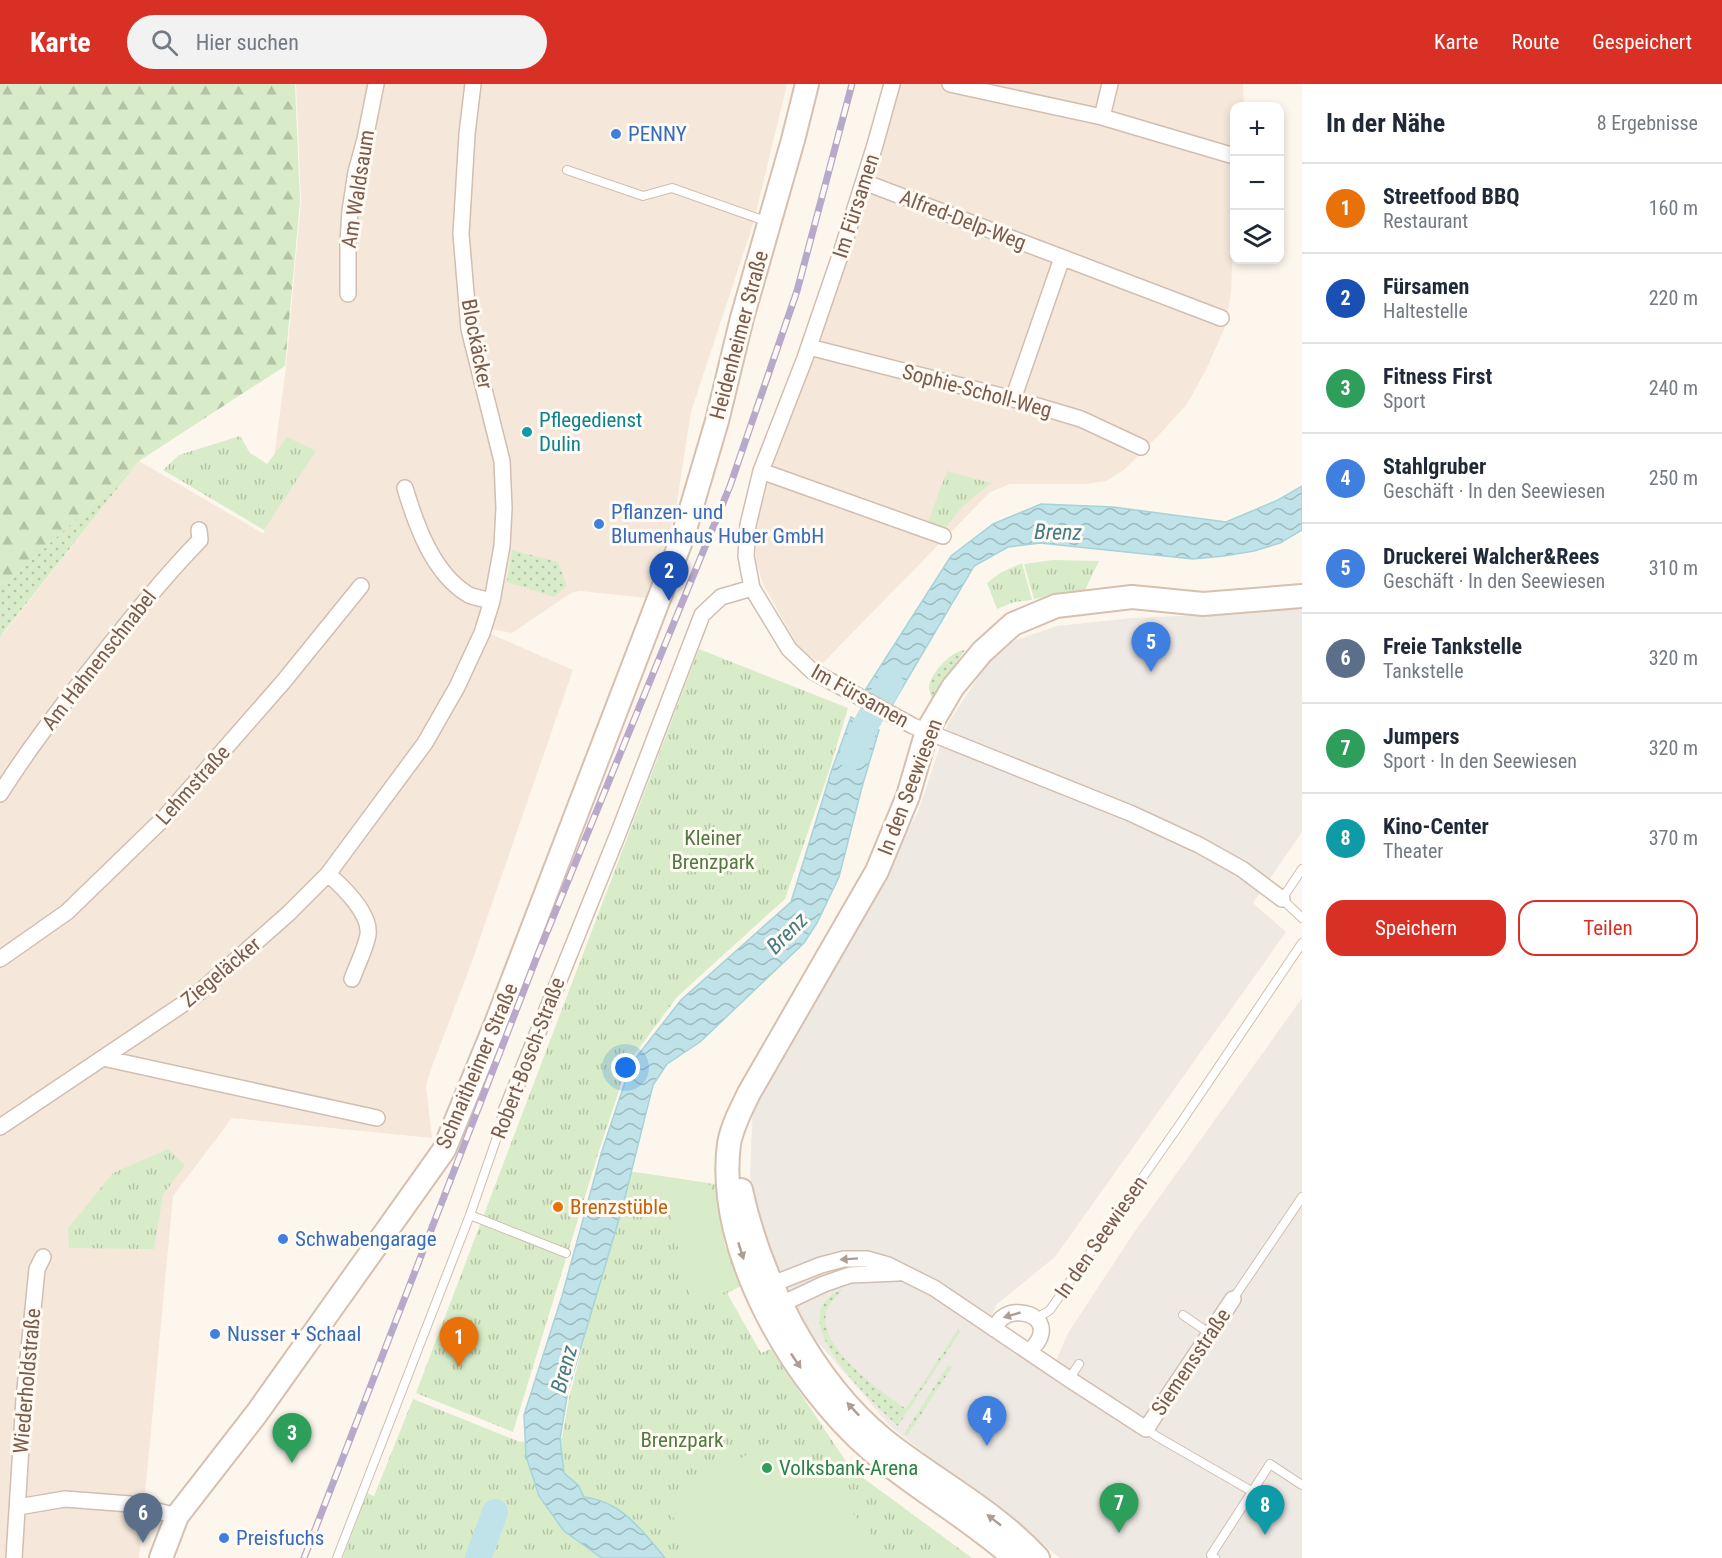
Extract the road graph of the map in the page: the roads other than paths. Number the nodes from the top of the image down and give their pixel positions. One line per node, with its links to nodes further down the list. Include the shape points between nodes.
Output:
1 (376, 84): 13 (street, Am Waldsaum, via 350,212)
2 (473, 84): 26 (street, Blockäcker, via 461,234 469,329 502,461 502,546)
3 (807, 84): 11 (street, Heidenheimer Straße)
4 (892, 84): 10 (street, Im Fürsamen)
5 (950, 84): 7 (street)
6 (1110, 84): 7 (street)
7 (1102, 117): 8 (street)
8 (1230, 155)
9 (567, 170): 11 (lane, via 643,196 672,188)
10 (864, 182): 12 (street, Alfred-Delp-Weg); 15 (street, Im Fürsamen)
11 (768, 222): 22 (street, Heidenheimer Straße, via 717,421)
12 (1062, 258): 14 (street, Alfred-Delp-Weg); 16 (street)
13 (348, 294)
14 (1221, 318)
15 (809, 347): 16 (street, Sophie-Scholl-Weg); 18 (street, Im Fürsamen)
16 (1013, 399): 17 (street, Sophie-Scholl-Weg, via 1080,419)
17 (1141, 447)
18 (761, 471): 21 (street); 24 (street, Im Fürsamen, via 748,525 746,556)
19 (405, 488): 26 (street, via 414,519 447,576 470,595)
20 (199, 530): 29 (street, Am Hahnenschnabel, via 200,540 103,653)
21 (943, 536)
22 (666, 585): 60 (street, Schnaitheimer Straße, via 444,1150 257,1413)
23 (361, 586): 35 (street, Lehmstraße, via 165,817 68,912)
24 (752, 588): 28 (street, Im Fürsamen, via 789,649 812,671); 38 (street, Robert-Bosch-Straße, via 721,597 702,615)
25 (1302, 596): 28 (street, In den Seewiesen, via 1203,604 1132,597 1056,606 1012,624 982,652 953,687)
26 (492, 601): 27 (street, Blockäcker)
27 (482, 633): 31 (street, Ziegeläcker, via 425,743)
28 (927, 731): 32 (street, Im Fürsamen, via 1199,845 1242,869); 46 (street, In den Seewiesen, via 908,796 877,871 748,1094 734,1126 727,1183 735,1231)
29 (0, 794)
30 (1302, 869): 32 (lane)
31 (328, 874): 36 (street, via 356,902 368,933); 37 (street, Ziegeläcker, via 195,996)
32 (1282, 899): 33 (lane)
33 (1302, 918)
34 (1302, 943): 50 (lane, In den Seewiesen, via 1050,1310)
35 (0, 959)
36 (352, 979)
37 (103, 1058): 39 (street); 40 (street, Ziegeläcker)
38 (505, 1114): 42 (lane, Robert-Bosch-Straße)
39 (377, 1118)
40 (0, 1127)
41 (1302, 1197): 47 (lane)
42 (470, 1215): 43 (lane); 63 (lane, Robert-Bosch-Straße)
43 (566, 1253)
44 (43, 1257): 59 (street, Wiederholdstraße, via 38,1269 24,1399)
45 (905, 1273): 46 (street, Siemensstraße, one-way to 46, via 878,1262 844,1259); 48 (street, via 850,1275); 51 (street, Siemensstraße)
46 (764, 1287): 48 (street, In den Seewiesen)
47 (1233, 1299): 52 (street, Siemensstraße)
48 (773, 1308): 64 (street, In den Seewiesen, one-way to 64, via 778,1334 819,1396 851,1432 892,1468); 65 (street, In den Seewiesen, one-way to 48, via 999,1523 873,1430)
49 (1183, 1315): 52 (lane)
50 (1037, 1318): 51 (street, one-way to 51, via 1027,1312 1013,1312); 53 (street, via 1042,1327 1040,1337)
51 (994, 1329): 53 (street, Siemensstraße)
52 (1209, 1332): 56 (street, Siemensstraße)
53 (1029, 1352): 55 (street, Siemensstraße)
54 (1079, 1364): 55 (lane)
55 (1069, 1379): 56 (street, Siemensstraße)
56 (1146, 1429): 58 (lane)
57 (1302, 1485): 58 (lane, via 1270,1464)
58 (1253, 1492): 66 (lane, via 1211,1556)
59 (18, 1507): 60 (street, via 64,1499 130,1504); 61 (street, Wiederholdstraße)
60 (177, 1516): 62 (street, Schnaitheimer Straße)
61 (14, 1558)
62 (161, 1558)
63 (337, 1558)
64 (1014, 1558)
65 (1038, 1558)
66 (1215, 1558)

